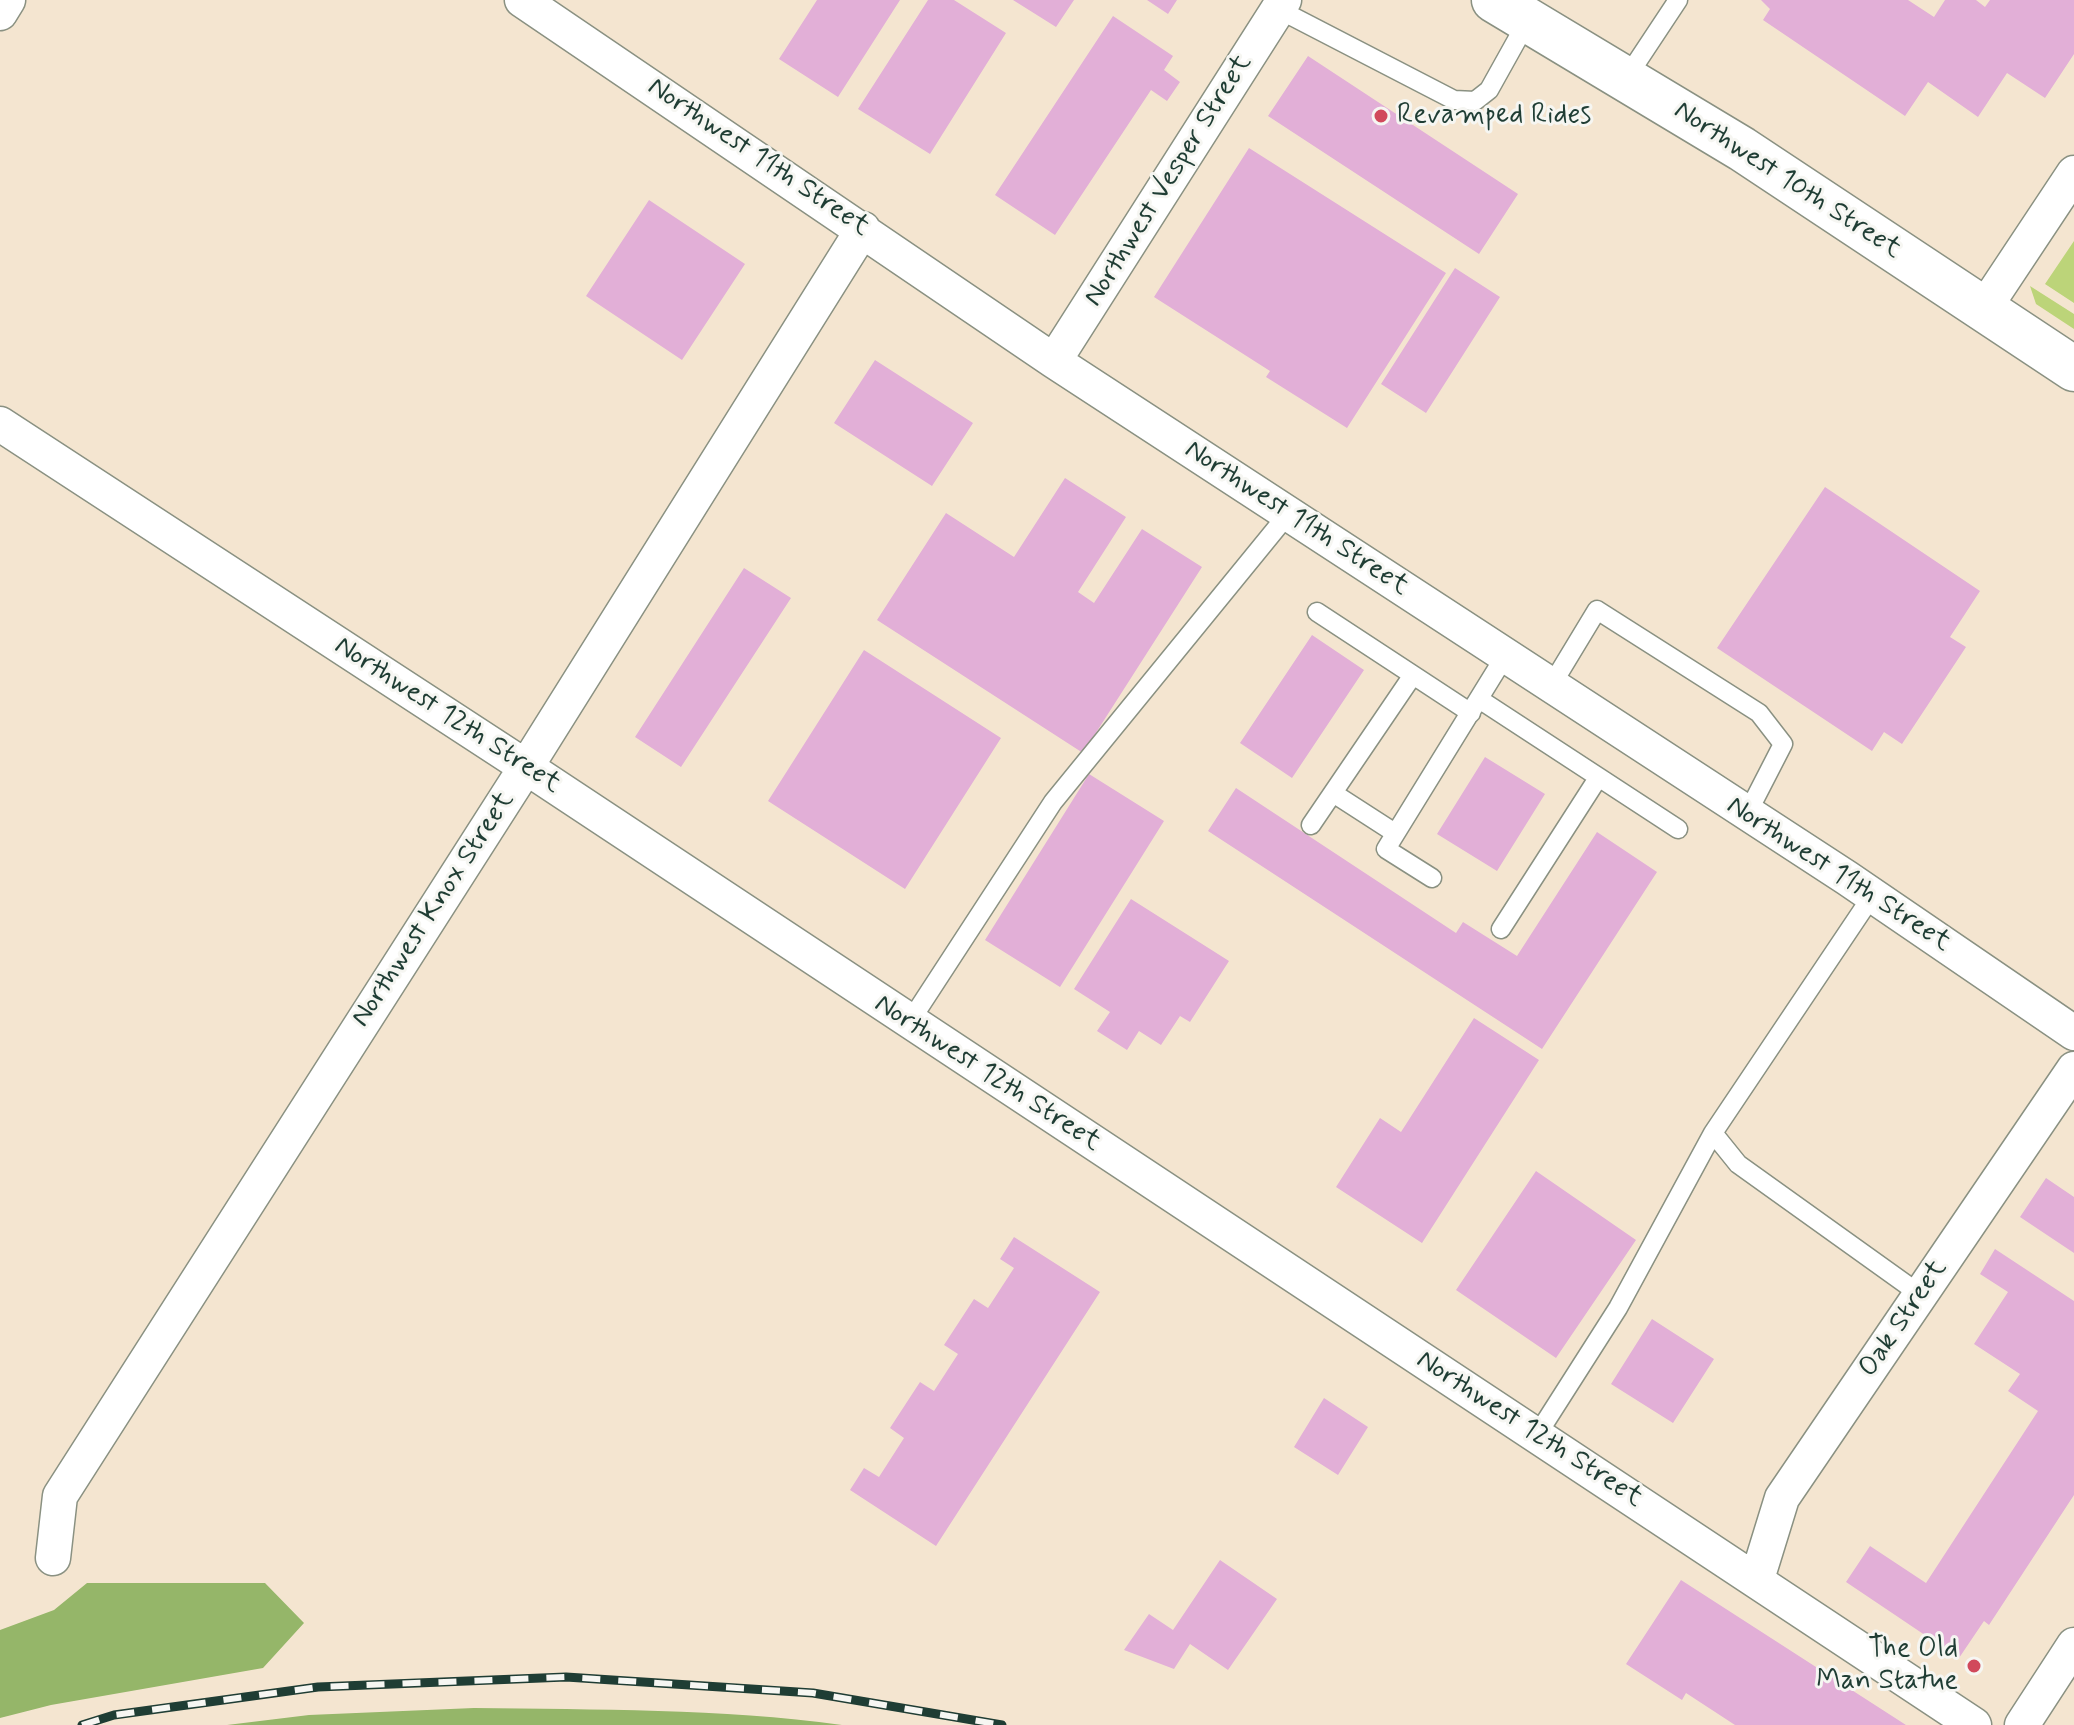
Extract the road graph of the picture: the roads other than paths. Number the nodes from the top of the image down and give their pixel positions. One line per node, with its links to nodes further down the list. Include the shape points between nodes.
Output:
1 (8, 0): 6 (street)
2 (522, 0): 9 (street, Northwest 11th Street)
3 (1678, 0): 7 (lane)
4 (1281, 4): 5 (lane, via 1454,100 1475,101 1489,90); 11 (street, Northwest Vesper Street)
5 (1511, 9): 7 (street, Northwest 10th Street)
6 (0, 13)
7 (1627, 77): 10 (street, Northwest 10th Street)
8 (2074, 173): 10 (street)
9 (863, 229): 11 (street, Northwest 11th Street); 20 (street, Northwest Knox Street)
10 (1983, 310): 12 (street, Northwest 10th Street)
11 (1054, 361): 14 (street, Northwest 11th Street)
12 (2074, 369)
13 (0, 424): 20 (street, Northwest 12th Street)
14 (1288, 514): 16 (street, Northwest 11th Street); 30 (lane, via 1053,802)
15 (1317, 612): 17 (lane)
16 (1505, 656): 18 (street, Northwest 11th Street); 19 (lane)
17 (1413, 675): 19 (lane); 22 (lane)
18 (1551, 686): 23 (street, Northwest 11th Street); 23 (lane, via 1597,610 1759,713 1783,744)
19 (1475, 706): 21 (lane); 26 (lane)
20 (526, 767): 30 (street, Northwest 12th Street); 36 (street, Northwest Knox Street, via 60,1496)
21 (1598, 778): 25 (lane); 29 (lane)
22 (1333, 793): 24 (lane); 26 (lane)
23 (1747, 814): 28 (street, Northwest 11th Street)
24 (1311, 825)
25 (1678, 829)
26 (1395, 833): 27 (lane, via 1386,849)
27 (1432, 878)
28 (1872, 896): 31 (street, Northwest 11th Street); 33 (lane)
29 (1501, 929)
30 (909, 1023): 35 (street, Northwest 12th Street)
31 (2074, 1033)
32 (2074, 1069): 34 (street, Oak Street)
33 (1713, 1133): 34 (lane, via 1738,1164); 35 (lane, via 1618,1308)
34 (1921, 1295): 37 (street, Oak Street, via 1782,1498)
35 (1537, 1435): 37 (street, Northwest 12th Street)
36 (53, 1558)
37 (1757, 1579): 39 (street, Northwest 12th Street)
38 (2074, 1645): 40 (street)
39 (1974, 1725)
40 (2022, 1725)

